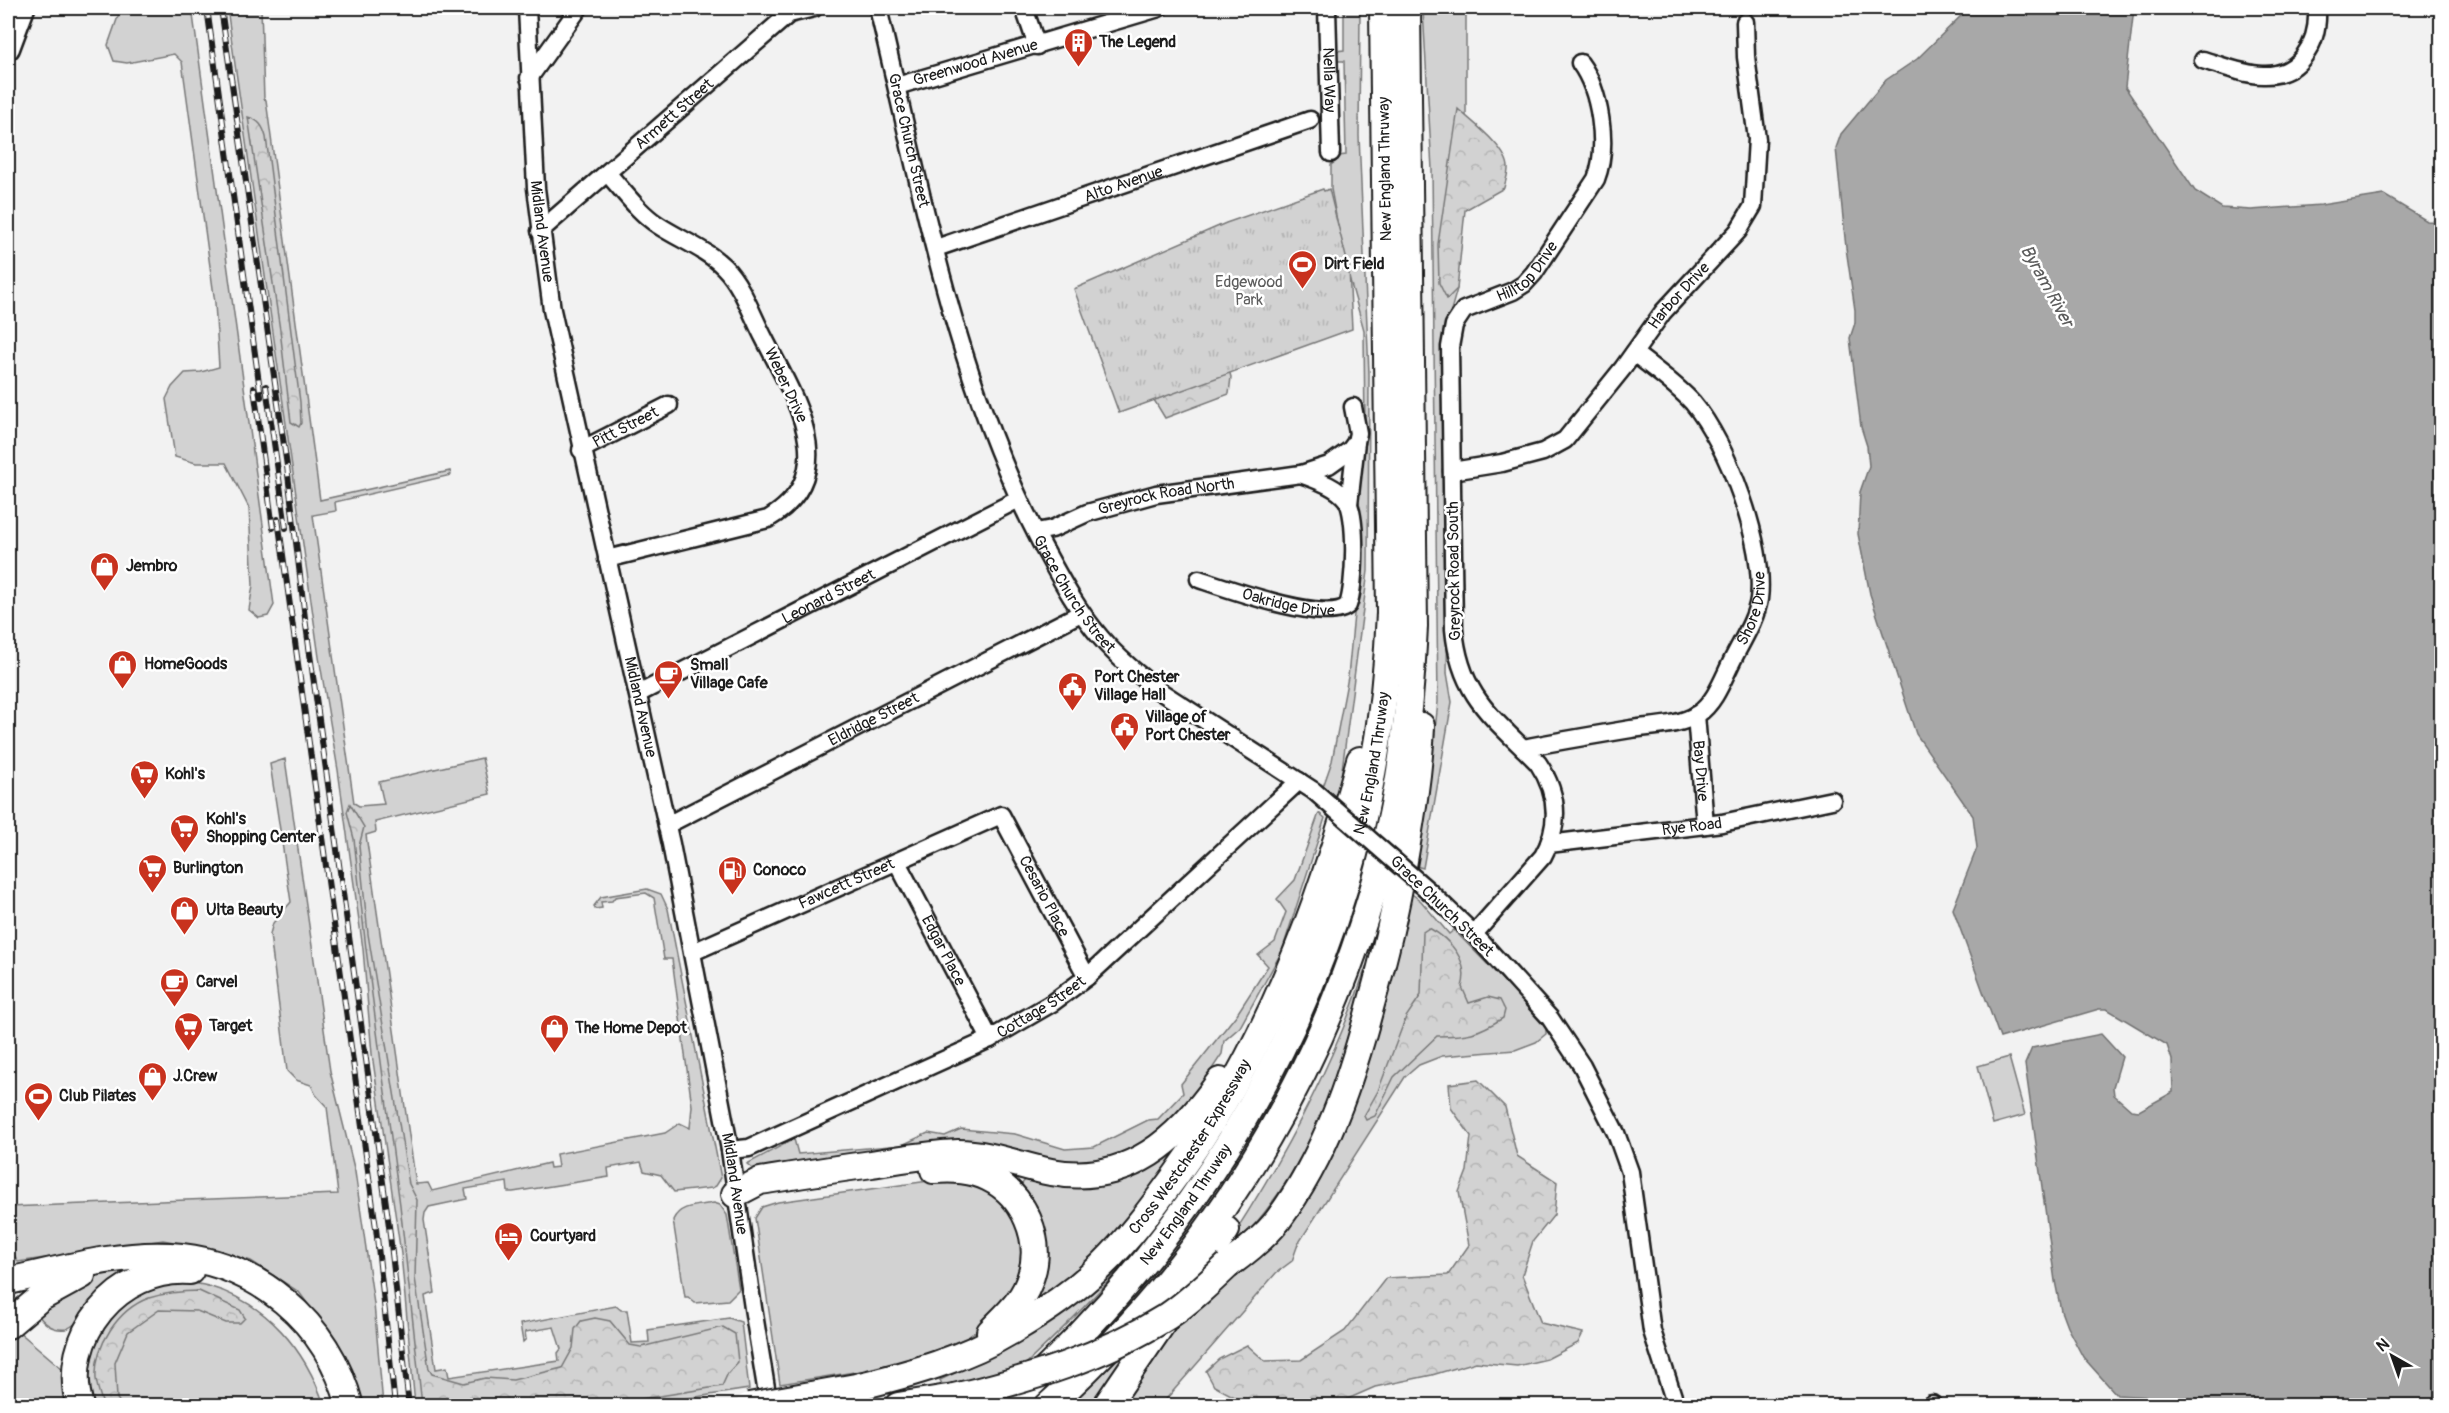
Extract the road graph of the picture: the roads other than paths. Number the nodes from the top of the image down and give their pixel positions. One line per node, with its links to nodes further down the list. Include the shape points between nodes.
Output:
1 (23, 8): 14 (main road)
2 (528, 8): 17 (street, Midland Avenue)
3 (579, 8): 17 (street)
4 (814, 8): 21 (street, Armett Street, via 789,14)
5 (878, 8): 18 (street, Grace Church Street)
6 (1024, 8): 13 (street)
7 (1159, 8): 13 (street, Greenwood Avenue)
8 (1328, 8): 20 (street, Nella Way)
9 (1383, 8): 38 (highway, New England Thruway)
10 (1407, 8): 37 (highway, New England Thruway)
11 (2317, 8): 15 (street, via 2313,42 2291,70 2268,76)
12 (1744, 22): 24 (street, Harbor Drive, via 1757,125 1753,206 1738,231 1663,312)
13 (1037, 46): 18 (street, Greenwood Avenue)
14 (8, 48)
15 (2203, 60)
16 (1580, 63): 29 (street, Hilltop Drive, via 1595,91 1601,132 1600,170 1524,284 1472,305 1458,317 1450,347)
17 (529, 78): 22 (street, Midland Avenue)
18 (897, 86): 23 (street, Grace Church Street)
19 (1310, 120): 23 (street, Alto Avenue)
20 (1331, 153)
21 (607, 173): 22 (street, Armett Street); 34 (street, Weber Drive, via 656,224 713,258 732,276 799,408 809,455 798,492 768,519)
22 (540, 231): 28 (street, Midland Avenue)
23 (936, 248): 31 (street, Grace Church Street, via 966,357)
24 (1634, 353): 29 (street, Harbor Drive, via 1573,432 1554,448 1502,463); 40 (street, Shore Drive, via 1684,394 1707,423 1737,486 1755,548 1760,587 1755,613 1716,693)
25 (669, 405): 28 (street, Pitt Street)
26 (1353, 407): 27 (street, Oakridge Drive)
27 (1356, 442): 30 (street, Greyrock Road North, via 1329,465); 32 (street, Oakridge Drive)
28 (581, 450): 34 (street, Midland Avenue)
29 (1452, 471): 41 (street, Greyrock Road South, via 1454,629 1459,660 1478,701)
30 (1301, 474): 32 (street, via 1336,490); 33 (street, Greyrock Road North, via 1156,494)
31 (1019, 499): 33 (street, Grace Church Street); 39 (street, Leonard Street)
32 (1349, 504): 35 (street, Oakridge Drive, via 1354,519 1351,599 1343,610 1314,611)
33 (1036, 532): 36 (street, Grace Church Street)
34 (607, 559): 39 (street, Midland Avenue)
35 (1199, 579)
36 (1081, 613): 42 (street, Grace Church Street, via 1134,671 1158,690); 45 (street, Eldridge Street)
37 (1414, 626): 54 (highway, New England Thruway, via 1407,726 1382,856 1346,974); 66 (highway, bridge, via 1421,728 1416,788 1390,932 1345,1095 1300,1187 1268,1231 1228,1266 1170,1314 1104,1351 1035,1377)
38 (1388, 655): 52 (highway, Cross Westchester Expressway, via 1340,831); 67 (highway, New England Thruway, via 1371,783 1351,869 1325,950 1269,1074 1184,1214 1063,1353)
39 (638, 694): 45 (street, Midland Avenue)
40 (1696, 715): 41 (street, via 1677,722); 46 (street, Bay Drive)
41 (1523, 748): 47 (street, Greyrock Road South, via 1552,788 1556,816)
42 (1299, 781): 49 (street, Grace Church Street, bridge); 51 (street, Cottage Street)
43 (1832, 800): 46 (street, Rye Road)
44 (1001, 815): 48 (street, Fawcett Street); 51 (street, Cesario Place)
45 (667, 825): 50 (street, Midland Avenue)
46 (1705, 825): 47 (street, Rye Road)
47 (1550, 844): 49 (street, Greyrock Road South)
48 (897, 862): 50 (street, Fawcett Street); 53 (street, Edgar Place)
49 (1474, 934): 70 (street, Grace Church Street, via 1562,1034 1626,1156 1653,1331)
50 (693, 952): 55 (street, Midland Avenue)
51 (1088, 976): 53 (street, Cottage Street, via 1034,1015)
52 (1278, 999): 56 (highway, via 1187,1124 1162,1146 1127,1164 1074,1174 990,1156 946,1154 760,1181); 60 (highway, Cross Westchester Expressway, via 1226,1101 1127,1239 1091,1275 1051,1306)
53 (990, 1039): 55 (street, Cottage Street, via 749,1148)
54 (1295, 1087): 68 (highway, New England Thruway, via 1202,1238 1115,1340); 69 (highway, via 1250,1195)
55 (730, 1150): 56 (street, Midland Avenue)
56 (735, 1194): 60 (highway, via 755,1197 950,1169 977,1174 999,1184 1024,1211 1034,1237 1034,1264 1021,1299); 65 (street, Midland Avenue)
57 (149, 1256): 58 (highway, via 106,1260); 59 (highway, via 72,1279 40,1298); 63 (highway, via 212,1263 255,1280 280,1296 306,1320 330,1354)
58 (8, 1281)
59 (8, 1325)
60 (979, 1348): 64 (highway, Cross Westchester Expressway, bridge, via 921,1371 856,1388)
61 (81, 1406): 62 (highway, via 77,1364 94,1318 125,1287 151,1275 182,1271 230,1281 274,1308 300,1332 314,1353)
62 (337, 1406)
63 (350, 1406)
64 (749, 1406)
65 (770, 1406)
66 (898, 1406)
67 (1007, 1406)
68 (1048, 1406)
69 (1106, 1406)
70 (1676, 1406)

